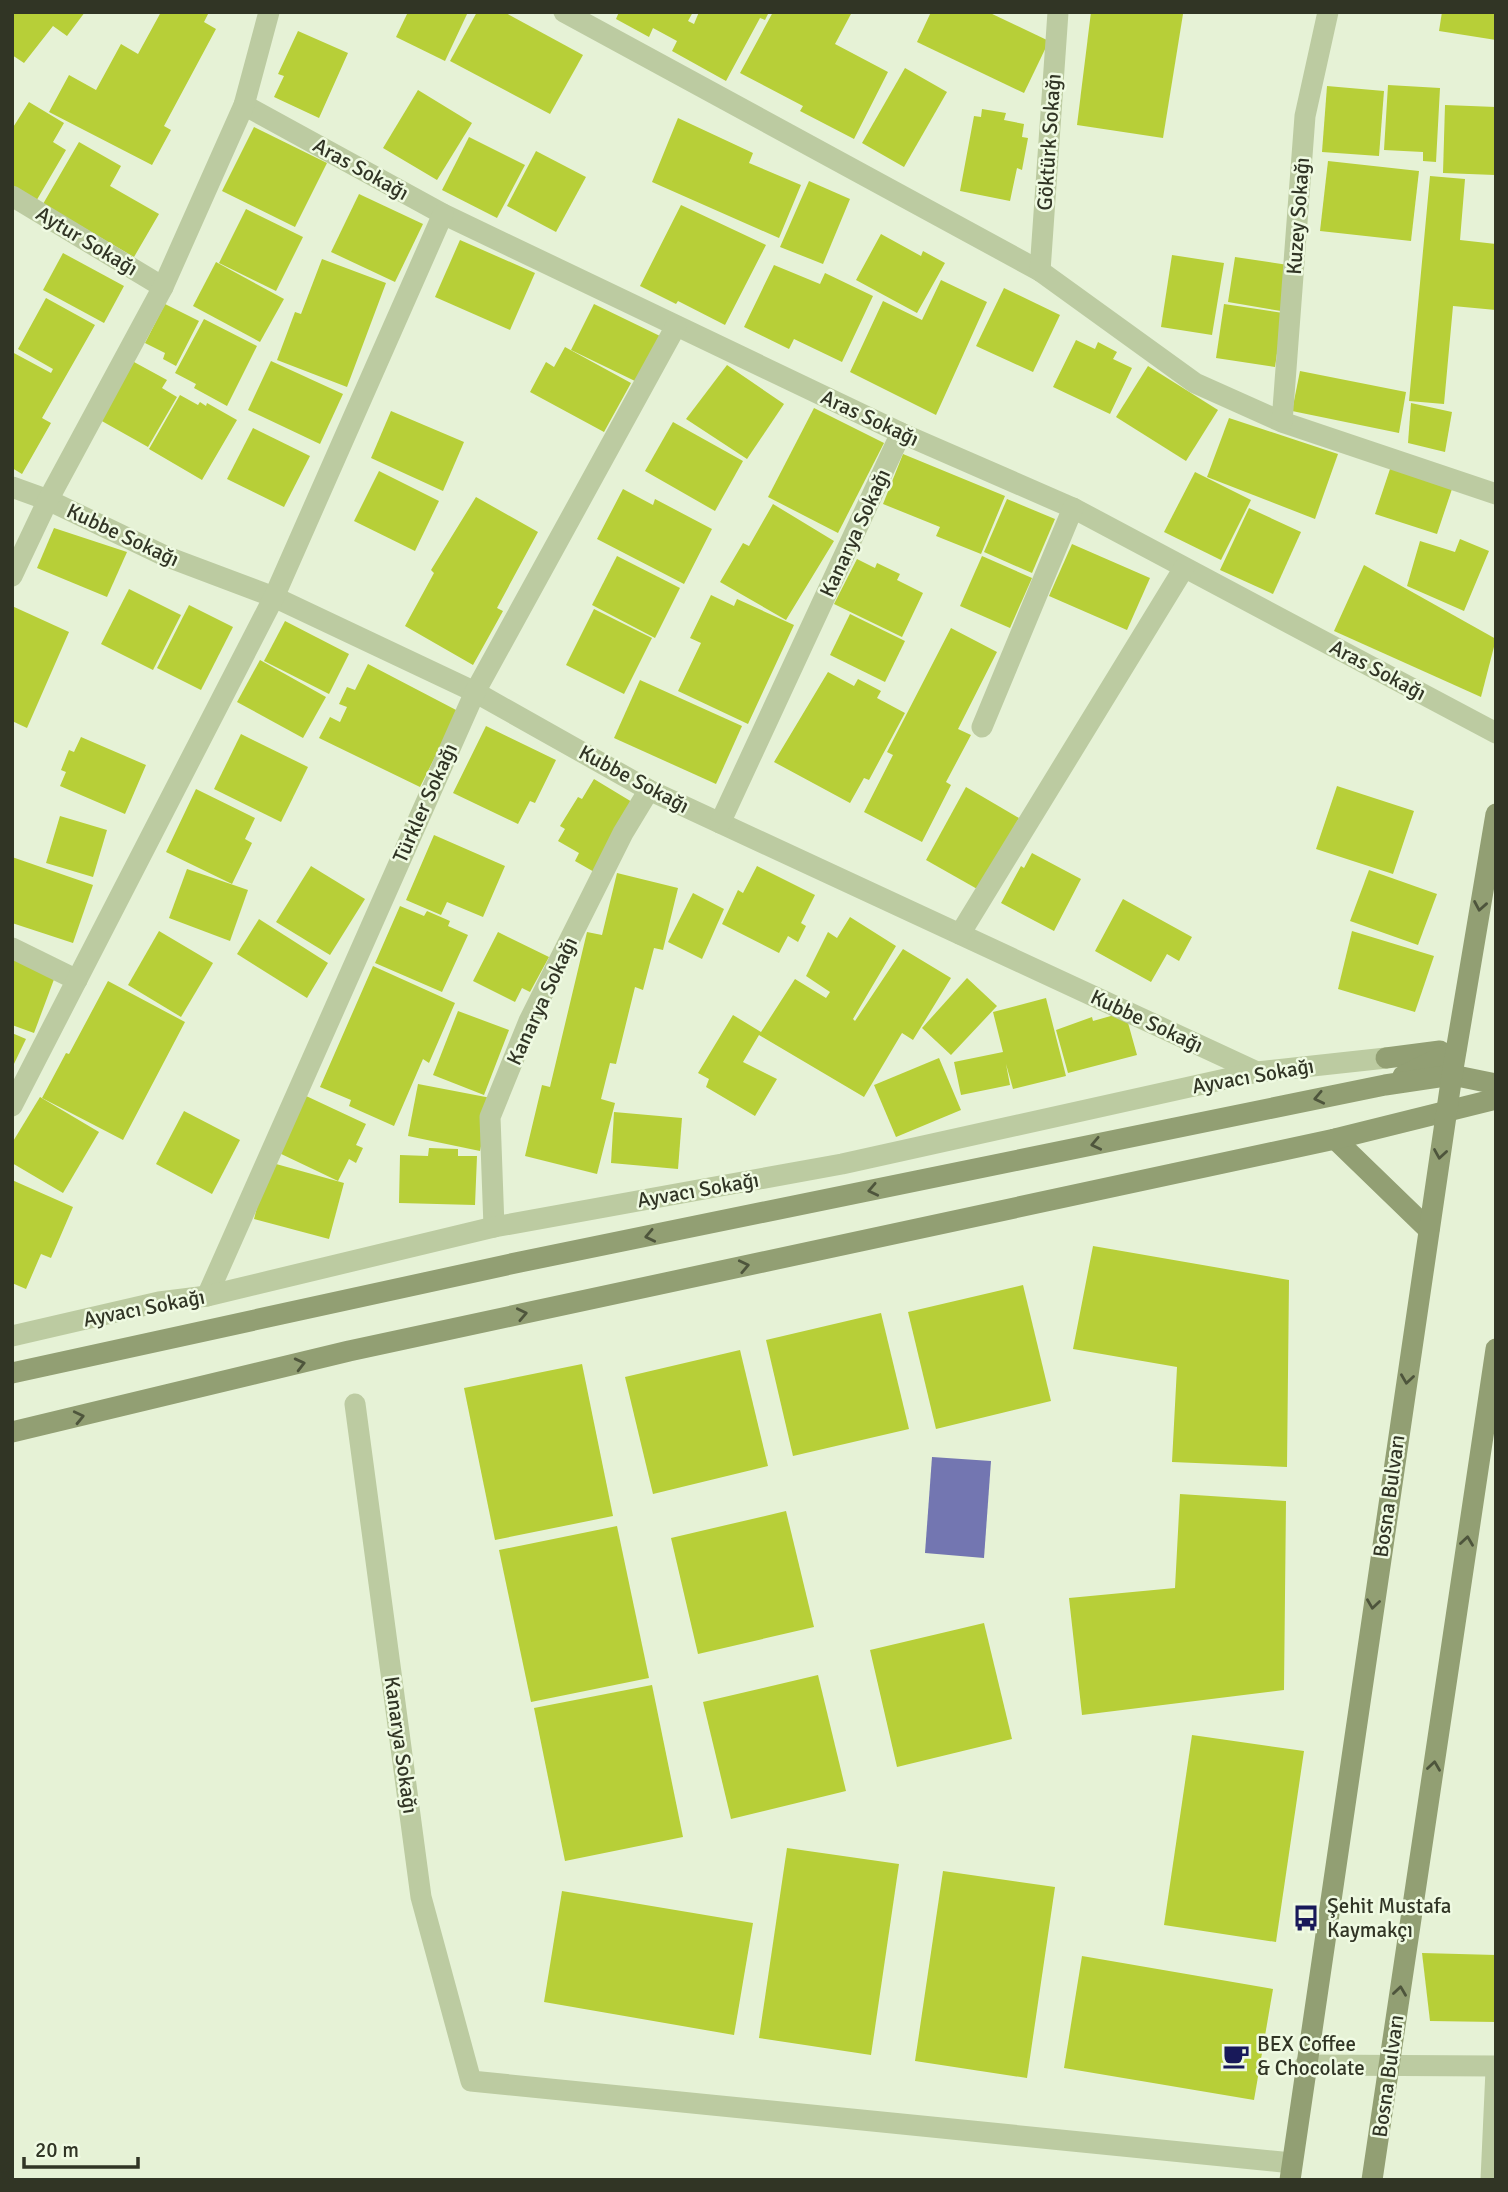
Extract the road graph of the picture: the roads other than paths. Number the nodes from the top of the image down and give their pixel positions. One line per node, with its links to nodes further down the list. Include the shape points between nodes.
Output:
1 (269, 12): 5 (street)
2 (564, 12): 8 (street)
3 (1059, 12): 8 (street, Göktürk Sokağı)
4 (1328, 12): 11 (street, Kuzey Sokağı, via 1305,116)
5 (244, 105): 7 (street, Aras Sokağı); 9 (street)
6 (12, 196): 9 (street, Aytur Sokağı)
7 (443, 214): 10 (street, Aras Sokağı); 19 (street)
8 (1040, 271): 11 (street, via 1195,383)
9 (163, 287): 15 (street)
10 (676, 326): 12 (street, Aras Sokağı); 20 (street, Türkler Sokağı)
11 (1282, 422): 14 (street)
12 (901, 433): 16 (street, Aras Sokağı); 25 (street, Kanarya Sokağı)
13 (12, 487): 15 (street, Kubbe Sokağı)
14 (1496, 494)
15 (48, 500): 18 (street); 19 (street, Kubbe Sokağı, via 165,556)
16 (1073, 508): 17 (street, Aras Sokağı); 21 (street)
17 (1184, 568): 22 (street, Aras Sokağı); 26 (street)
18 (12, 576)
19 (274, 597): 20 (street, Kubbe Sokağı); 28 (street)
20 (475, 692): 23 (street, Kubbe Sokağı); 41 (street, Türkler Sokağı)
21 (982, 727)
22 (1496, 733)
23 (649, 790): 25 (street, Kubbe Sokağı); 39 (street, Kanarya Sokağı, via 529,1021 490,1117)
24 (1496, 814): 29 (main road, Bosna Bulvarı, one-way to 29)
25 (720, 823): 26 (street, Kubbe Sokağı)
26 (960, 934): 31 (street, Kubbe Sokağı)
27 (12, 948): 28 (street)
28 (77, 980): 36 (street)
29 (1456, 1050): 30 (main road); 32 (main road, Bosna Bulvarı); 33 (main road)
30 (1386, 1058): 31 (street, Ayvacı Sokağı)
31 (1256, 1072): 39 (street, Ayvacı Sokağı, via 842,1164)
32 (1452, 1076): 33 (main road); 34 (main road); 37 (main road, Bosna Bulvarı)
33 (1385, 1084): 44 (main road, one-way to 44, via 520,1262)
34 (1496, 1084)
35 (1496, 1099): 37 (main road)
36 (12, 1105)
37 (1447, 1110): 38 (main road); 40 (main road, Bosna Bulvarı, one-way to 40)
38 (1335, 1139): 40 (main road); 46 (main road, one-way to 38, via 349,1351)
39 (494, 1227): 41 (street, Ayvacı Sokağı)
40 (1429, 1230): 47 (main road, Bosna Bulvarı, one-way to 47)
41 (207, 1296): 42 (street, Ayvacı Sokağı, via 159,1302)
42 (12, 1336)
43 (1496, 1349): 48 (main road, Bosna Bulvarı, one-way to 43)
44 (12, 1373)
45 (355, 1404): 50 (street, Kanarya Sokağı, via 421,1897 471,2081)
46 (12, 1432)
47 (1305, 2065): 48 (street); 50 (main road, Bosna Bulvarı)
48 (1390, 2065): 49 (street); 51 (main road, Bosna Bulvarı)
49 (1496, 2068): 52 (street)
50 (1291, 2171)
51 (1372, 2180)
52 (1491, 2180)

